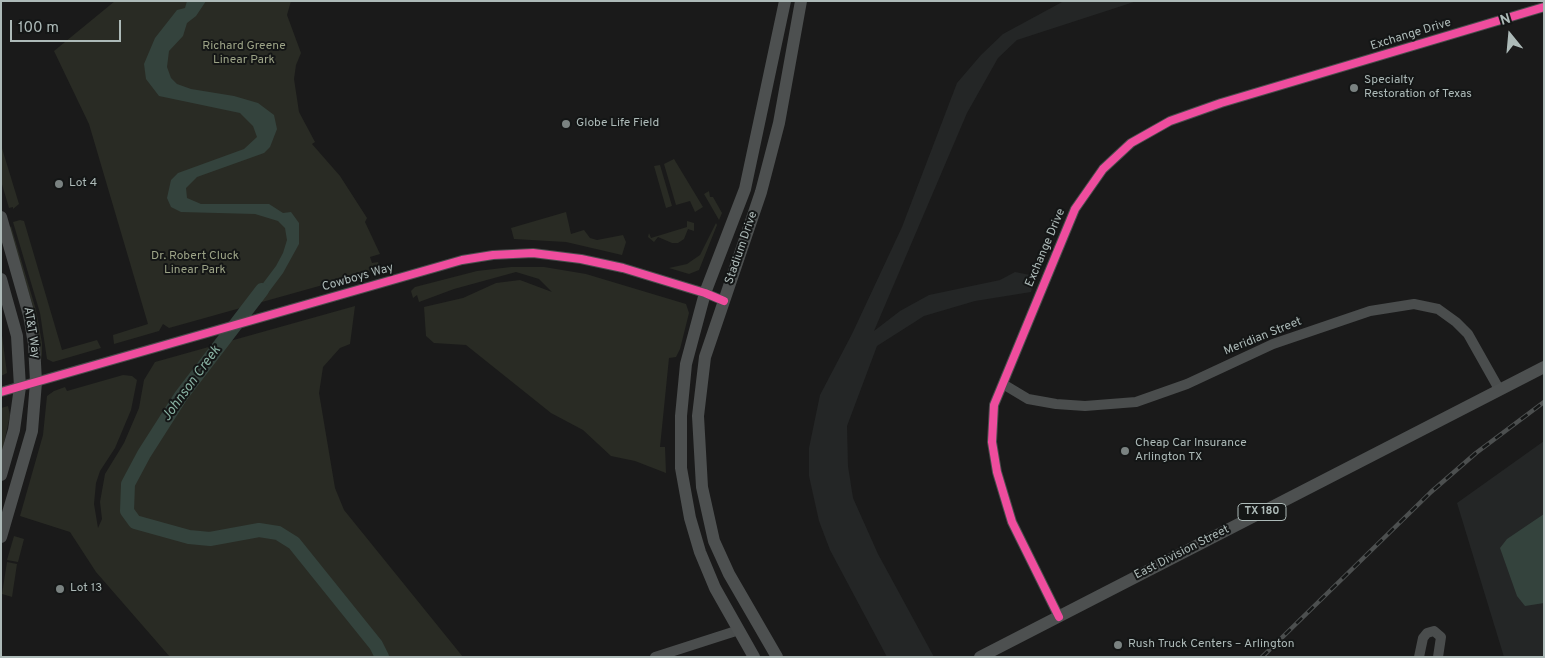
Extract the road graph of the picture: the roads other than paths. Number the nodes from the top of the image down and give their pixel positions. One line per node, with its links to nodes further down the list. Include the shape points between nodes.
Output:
1 (785, 1): 4 (main road, Stadium Drive)
2 (801, 1): 5 (main road, Stadium Drive)
3 (1544, 7): 12 (street, Exchange Drive, via 1222,103 1170,121 1131,143 1103,169 1075,209)
4 (783, 17): 5 (main road); 8 (main road, Stadium Drive, via 745,189)
5 (798, 20): 9 (main road, Stadium Drive, via 779,123 761,192)
6 (1, 217): 11 (main road, AT&T Way, via 29,315)
7 (1, 279): 13 (main road, AT&T Way, via 17,336)
8 (705, 293): 9 (street, Cowboys Way); 11 (street, Cowboys Way, via 623,268 560,255 493,255 462,260); 18 (main road, Stadium Drive, via 686,364 681,416 681,468)
9 (724, 301): 17 (main road, Stadium Drive, via 700,384 698,416)
10 (1544, 367): 14 (main road, East Division Street / TX 180)
11 (36, 382): 13 (street, Cowboys Way); 19 (main road, AT&T Way, via 32,431)
12 (1003, 384): 14 (street, Meridian Street, via 1028,399 1056,404 1094,406 1136,402 1187,384 1273,344 1370,311 1414,304 1438,309 1456,322 1468,334); 20 (street, Exchange Drive, via 994,405 992,442 997,472 1012,522)
13 (20, 386): 15 (street, Cowboys Way); 16 (main road, AT&T Way, via 14,430)
14 (1499, 389): 20 (main road, East Division Street / TX 180)
15 (1, 392)
16 (1, 475)
17 (702, 487): 18 (main road); 25 (main road, Stadium Drive, via 714,541 729,574)
18 (685, 488): 21 (main road, Stadium Drive, via 700,552)
19 (1, 537)
20 (1059, 617): 26 (main road, East Division Street / TX 180)
21 (739, 630): 22 (street); 24 (main road, Stadium Drive)
22 (668, 655): 23 (street)
23 (655, 657)
24 (754, 657)
25 (777, 657)
26 (980, 657)
27 (1419, 657): 28 (street, via 1425,635 1434,631 1441,637)
28 (1438, 657)

